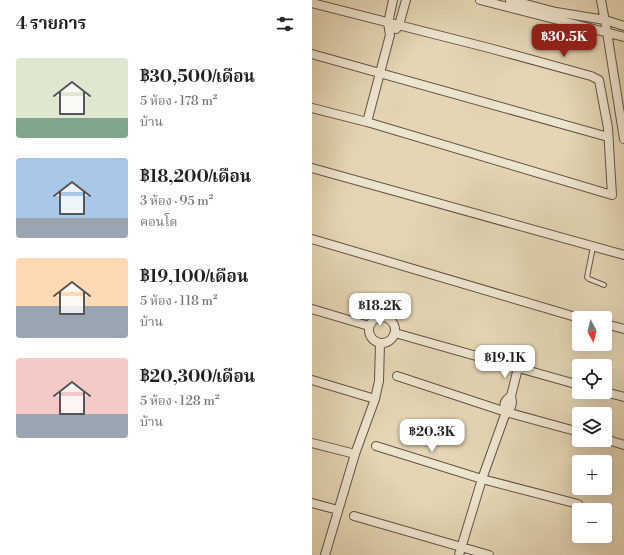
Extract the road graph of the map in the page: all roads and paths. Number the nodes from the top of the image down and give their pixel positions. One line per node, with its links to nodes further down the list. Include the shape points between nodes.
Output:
1 (393, 0): 8 (street)
2 (406, 0): 9 (street)
3 (480, 0): 11 (street)
4 (510, 0): 7 (street, via 556,12)
5 (601, 0): 7 (street)
6 (312, 3): 8 (street)
7 (605, 20): 10 (street); 11 (street)
8 (388, 23): 9 (street); 12 (street)
9 (400, 25): 12 (street); 18 (street, via 599,80)
10 (624, 26)
11 (607, 32): 13 (street); 19 (street)
12 (390, 35): 15 (street)
13 (624, 37)
14 (312, 54): 15 (street)
15 (380, 73): 17 (street); 18 (street)
16 (312, 108): 17 (street)
17 (367, 122): 18 (street, via 612,195)
18 (608, 137)
19 (624, 140)
20 (312, 168): 22 (street)
21 (312, 239): 26 (street)
22 (593, 247): 23 (street); 24 (lane, via 587,276)
23 (624, 255)
24 (604, 285)
25 (312, 309): 27 (street)
26 (572, 316)
27 (369, 326): 30 (street, via 372,321 383,316 393,322); 31 (street, via 371,337)
28 (612, 326): 29 (street)
29 (624, 329)
30 (395, 333): 31 (street, via 390,341); 32 (street)
31 (380, 343): 38 (street, via 380,381)
32 (518, 368): 35 (street); 39 (street, via 511,407)
33 (397, 376): 39 (street)
34 (312, 380): 38 (street)
35 (572, 383)
36 (612, 394): 37 (street)
37 (624, 397)
38 (375, 399): 45 (street)
39 (506, 412): 40 (street); 46 (street)
40 (572, 430)
41 (612, 441): 43 (street)
42 (312, 443): 45 (street)
43 (624, 445)
44 (376, 446): 46 (street)
45 (355, 454): 49 (street)
46 (482, 479): 48 (street); 51 (street)
47 (312, 503): 49 (street)
48 (574, 503)
49 (338, 510): 52 (street)
50 (354, 516): 51 (street)
51 (460, 551): 53 (street)
52 (325, 555)
53 (489, 555)

